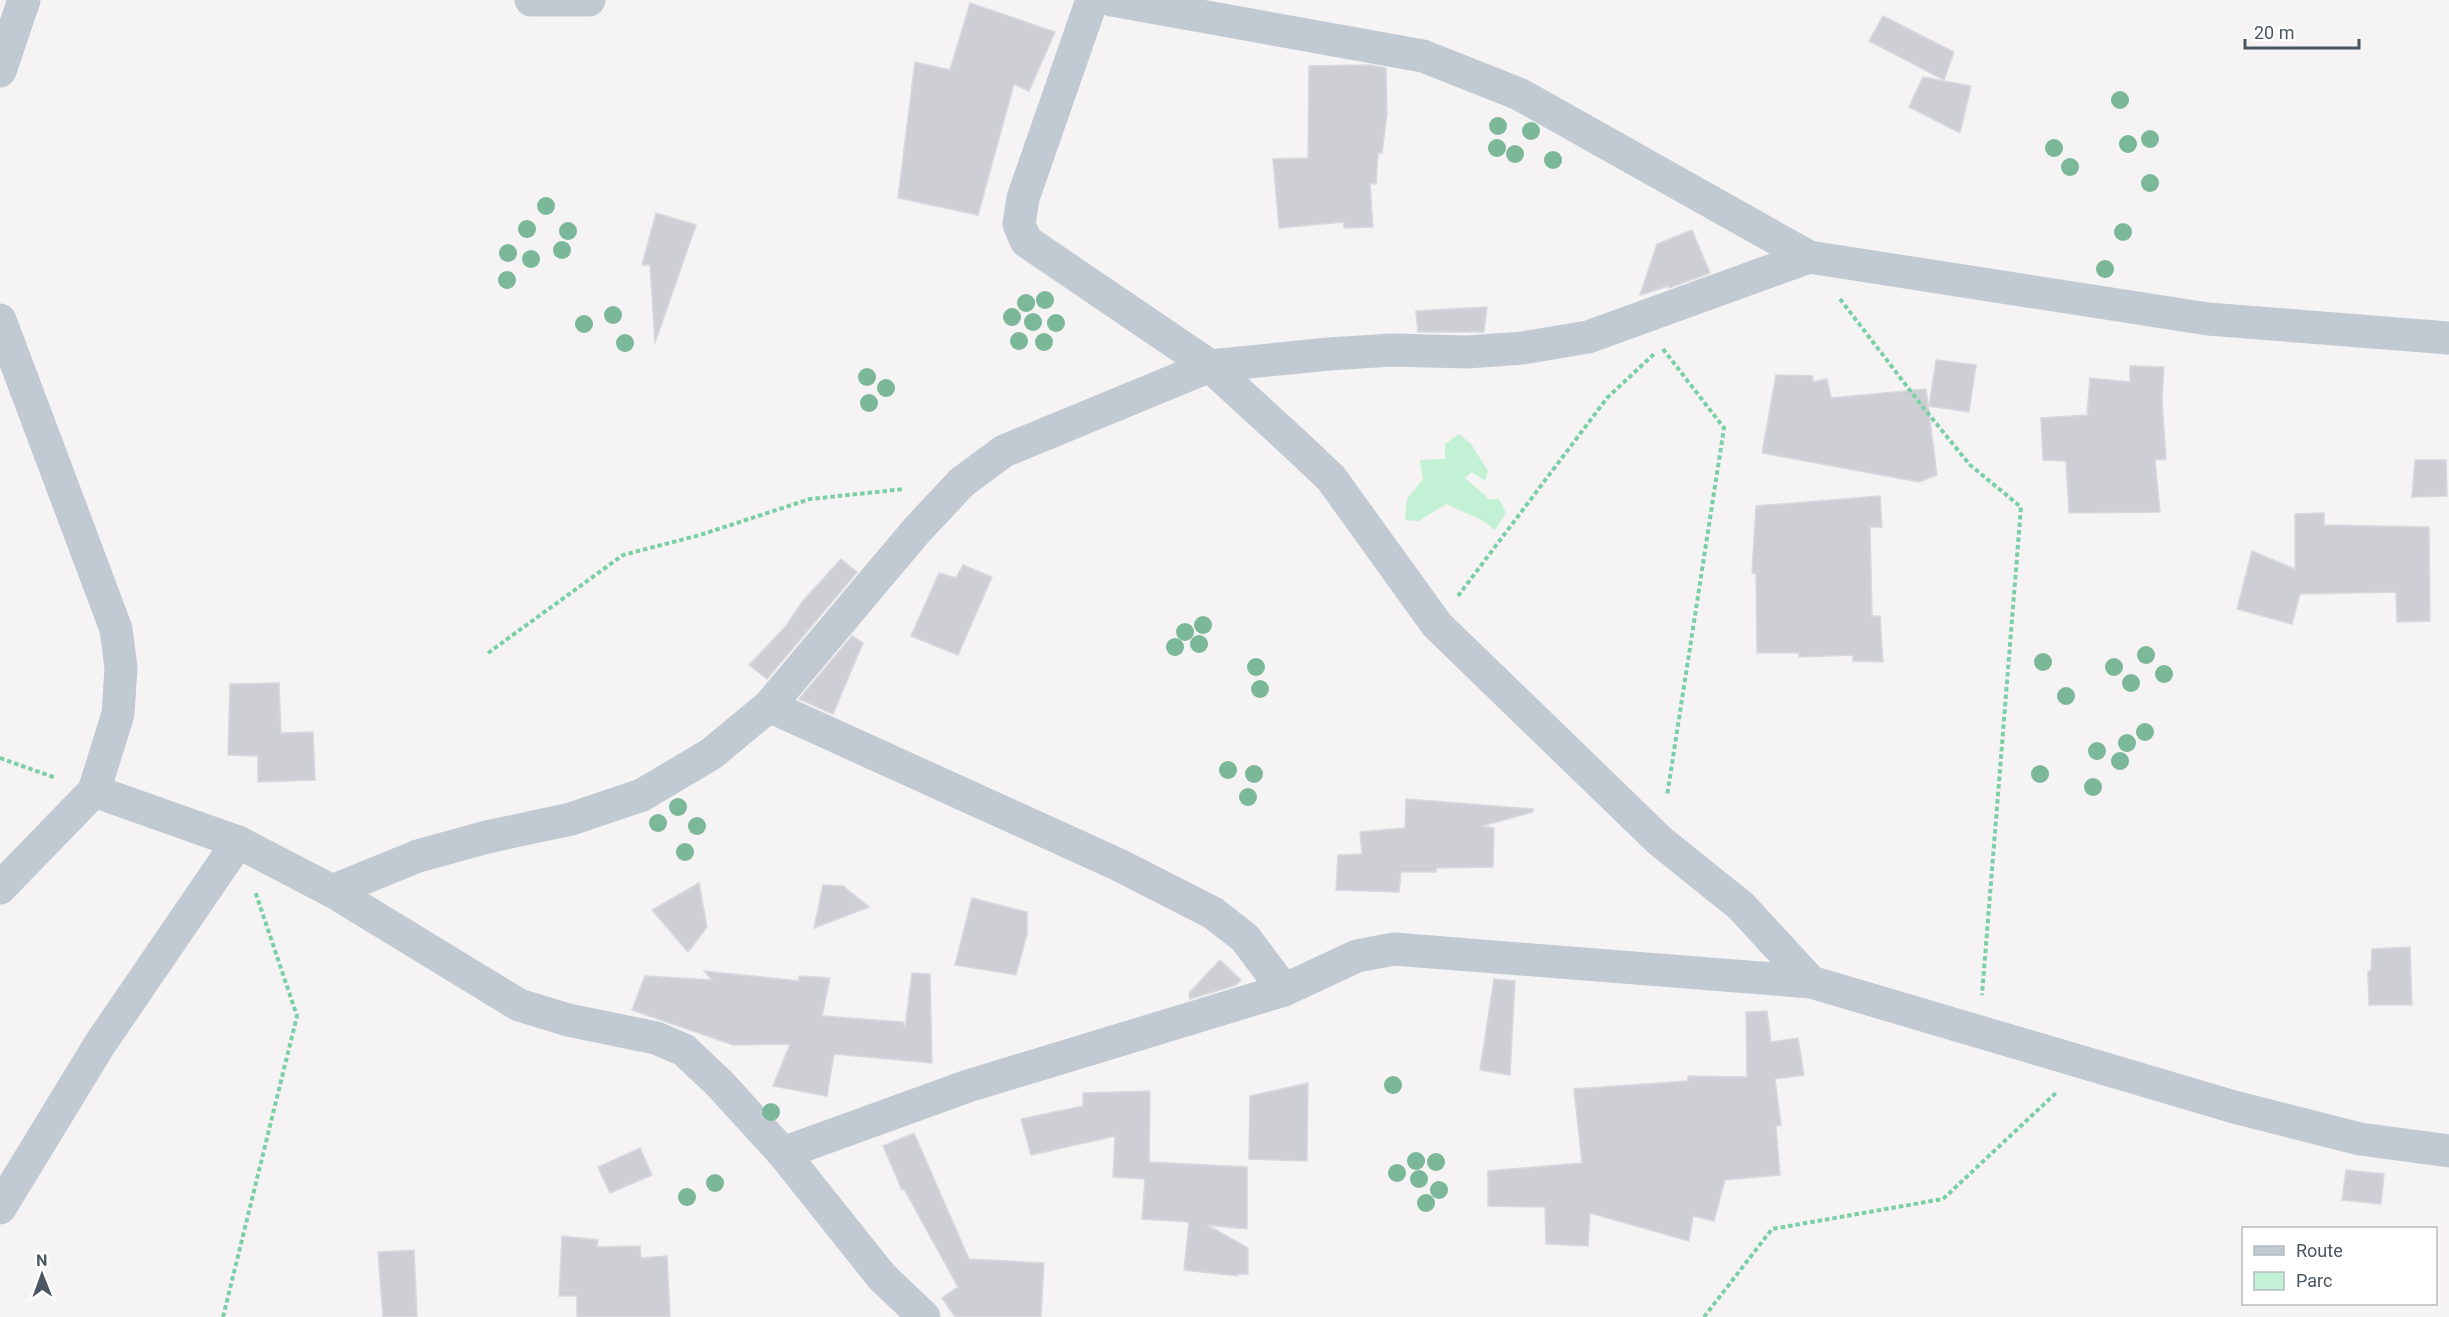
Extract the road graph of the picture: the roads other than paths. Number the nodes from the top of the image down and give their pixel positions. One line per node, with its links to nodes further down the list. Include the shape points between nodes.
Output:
1 (24, 0): 6 (street)
2 (534, 0): 3 (street)
3 (589, 0)
4 (1092, 0): 10 (street, via 1023,198 1019,224 1026,241 1044,255)
5 (1112, 0): 7 (street, via 1423,56 1519,94)
6 (0, 71)
7 (1809, 257): 9 (street, via 2208,319); 10 (street, via 1588,337 1523,348 1467,352 1392,350)
8 (0, 320): 12 (street, via 116,629 121,669 118,714)
9 (2449, 338)
10 (1210, 366): 11 (street, via 1004,451 962,482); 16 (street, via 1331,478 1437,625 1660,841 1741,906)
11 (769, 705): 15 (street, via 711,754 642,795 571,819 417,856); 17 (street, via 1109,860 1213,913 1245,938)
12 (94, 791): 13 (street); 14 (street)
13 (238, 842): 15 (street); 20 (street, via 100,1044)
14 (0, 888)
15 (332, 891): 19 (street, via 519,1005 568,1020 656,1038 684,1050)
16 (1811, 982): 17 (street, via 1394,949 1357,956); 18 (street, via 2234,1107 2360,1139)
17 (1284, 990): 19 (street, via 968,1086)
18 (2449, 1151)
19 (783, 1153): 21 (street, via 882,1277)
20 (0, 1208)
21 (924, 1317)

